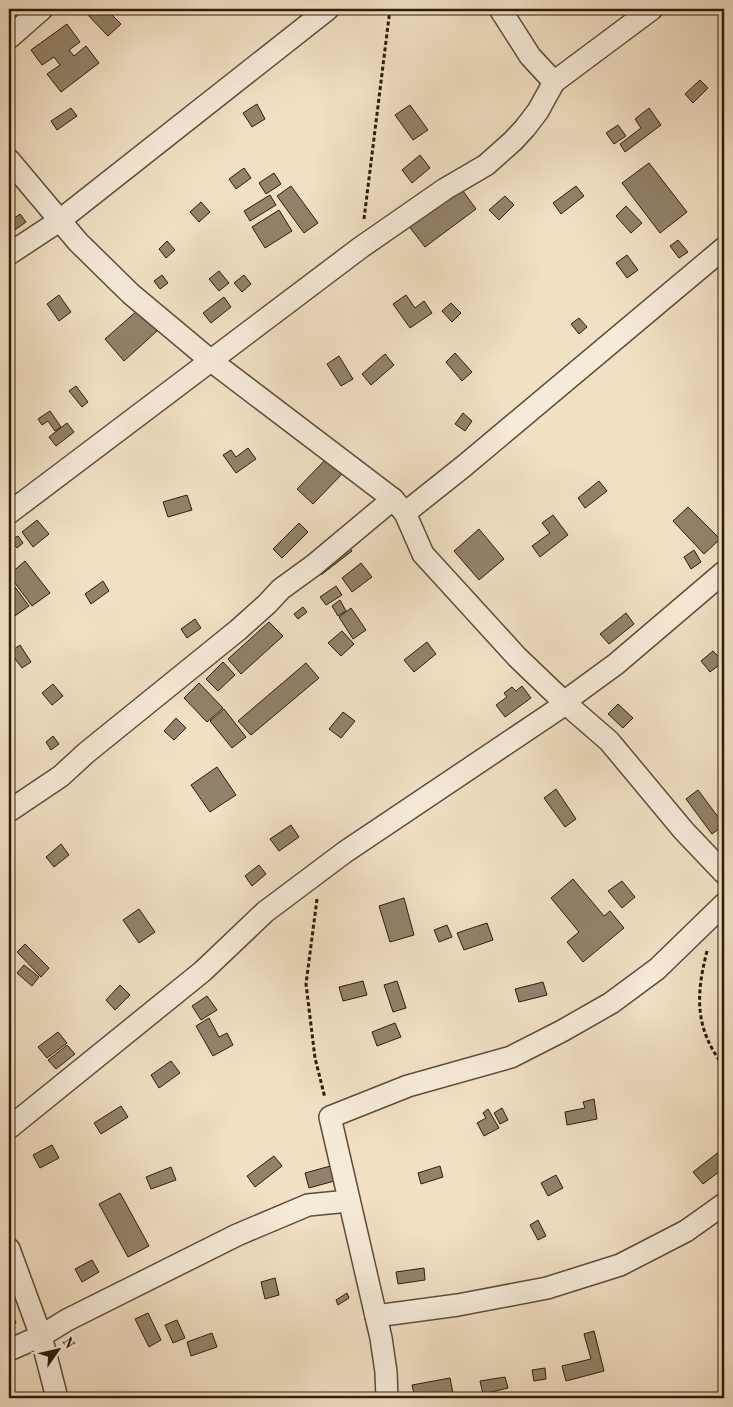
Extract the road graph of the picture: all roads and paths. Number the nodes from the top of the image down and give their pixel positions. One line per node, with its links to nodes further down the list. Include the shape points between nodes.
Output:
1 (42, 9): 6 (street)
2 (328, 9): 9 (street)
3 (390, 9): 10 (path)
4 (500, 9): 7 (street, via 530,56)
5 (652, 9): 7 (street)
6 (9, 38)
7 (554, 82): 10 (street, via 525,128 486,165 445,189)
8 (9, 160): 9 (street)
9 (59, 221): 12 (street); 13 (street, via 131,294)
10 (360, 248): 13 (street)
11 (724, 248): 14 (street, via 464,466)
12 (9, 254)
13 (210, 360): 14 (street); 15 (street)
14 (399, 506): 17 (street, via 423,554 479,617); 18 (street, via 280,589 238,630 61,776)
15 (9, 513)
16 (724, 572): 17 (street, via 616,664)
17 (564, 702): 19 (street); 20 (street, via 609,740 684,831)
18 (9, 811)
19 (322, 869): 24 (path, via 306,984 315,1058); 25 (street, via 264,912 203,971)
20 (724, 873)
21 (724, 904): 24 (street, via 657,969 562,1031 511,1057 408,1086)
22 (708, 948): 23 (path, via 702,971 699,1009 704,1031)
23 (724, 1066)
24 (330, 1117): 26 (street)
25 (9, 1128)
26 (349, 1201): 29 (street); 30 (street, via 308,1205 236,1235)
27 (724, 1204): 29 (street, via 686,1230 620,1265 547,1288)
28 (9, 1249): 30 (street)
29 (376, 1316): 33 (street, via 385,1363)
30 (41, 1336): 31 (street); 32 (street)
31 (9, 1350)
32 (57, 1398)
33 (387, 1398)

